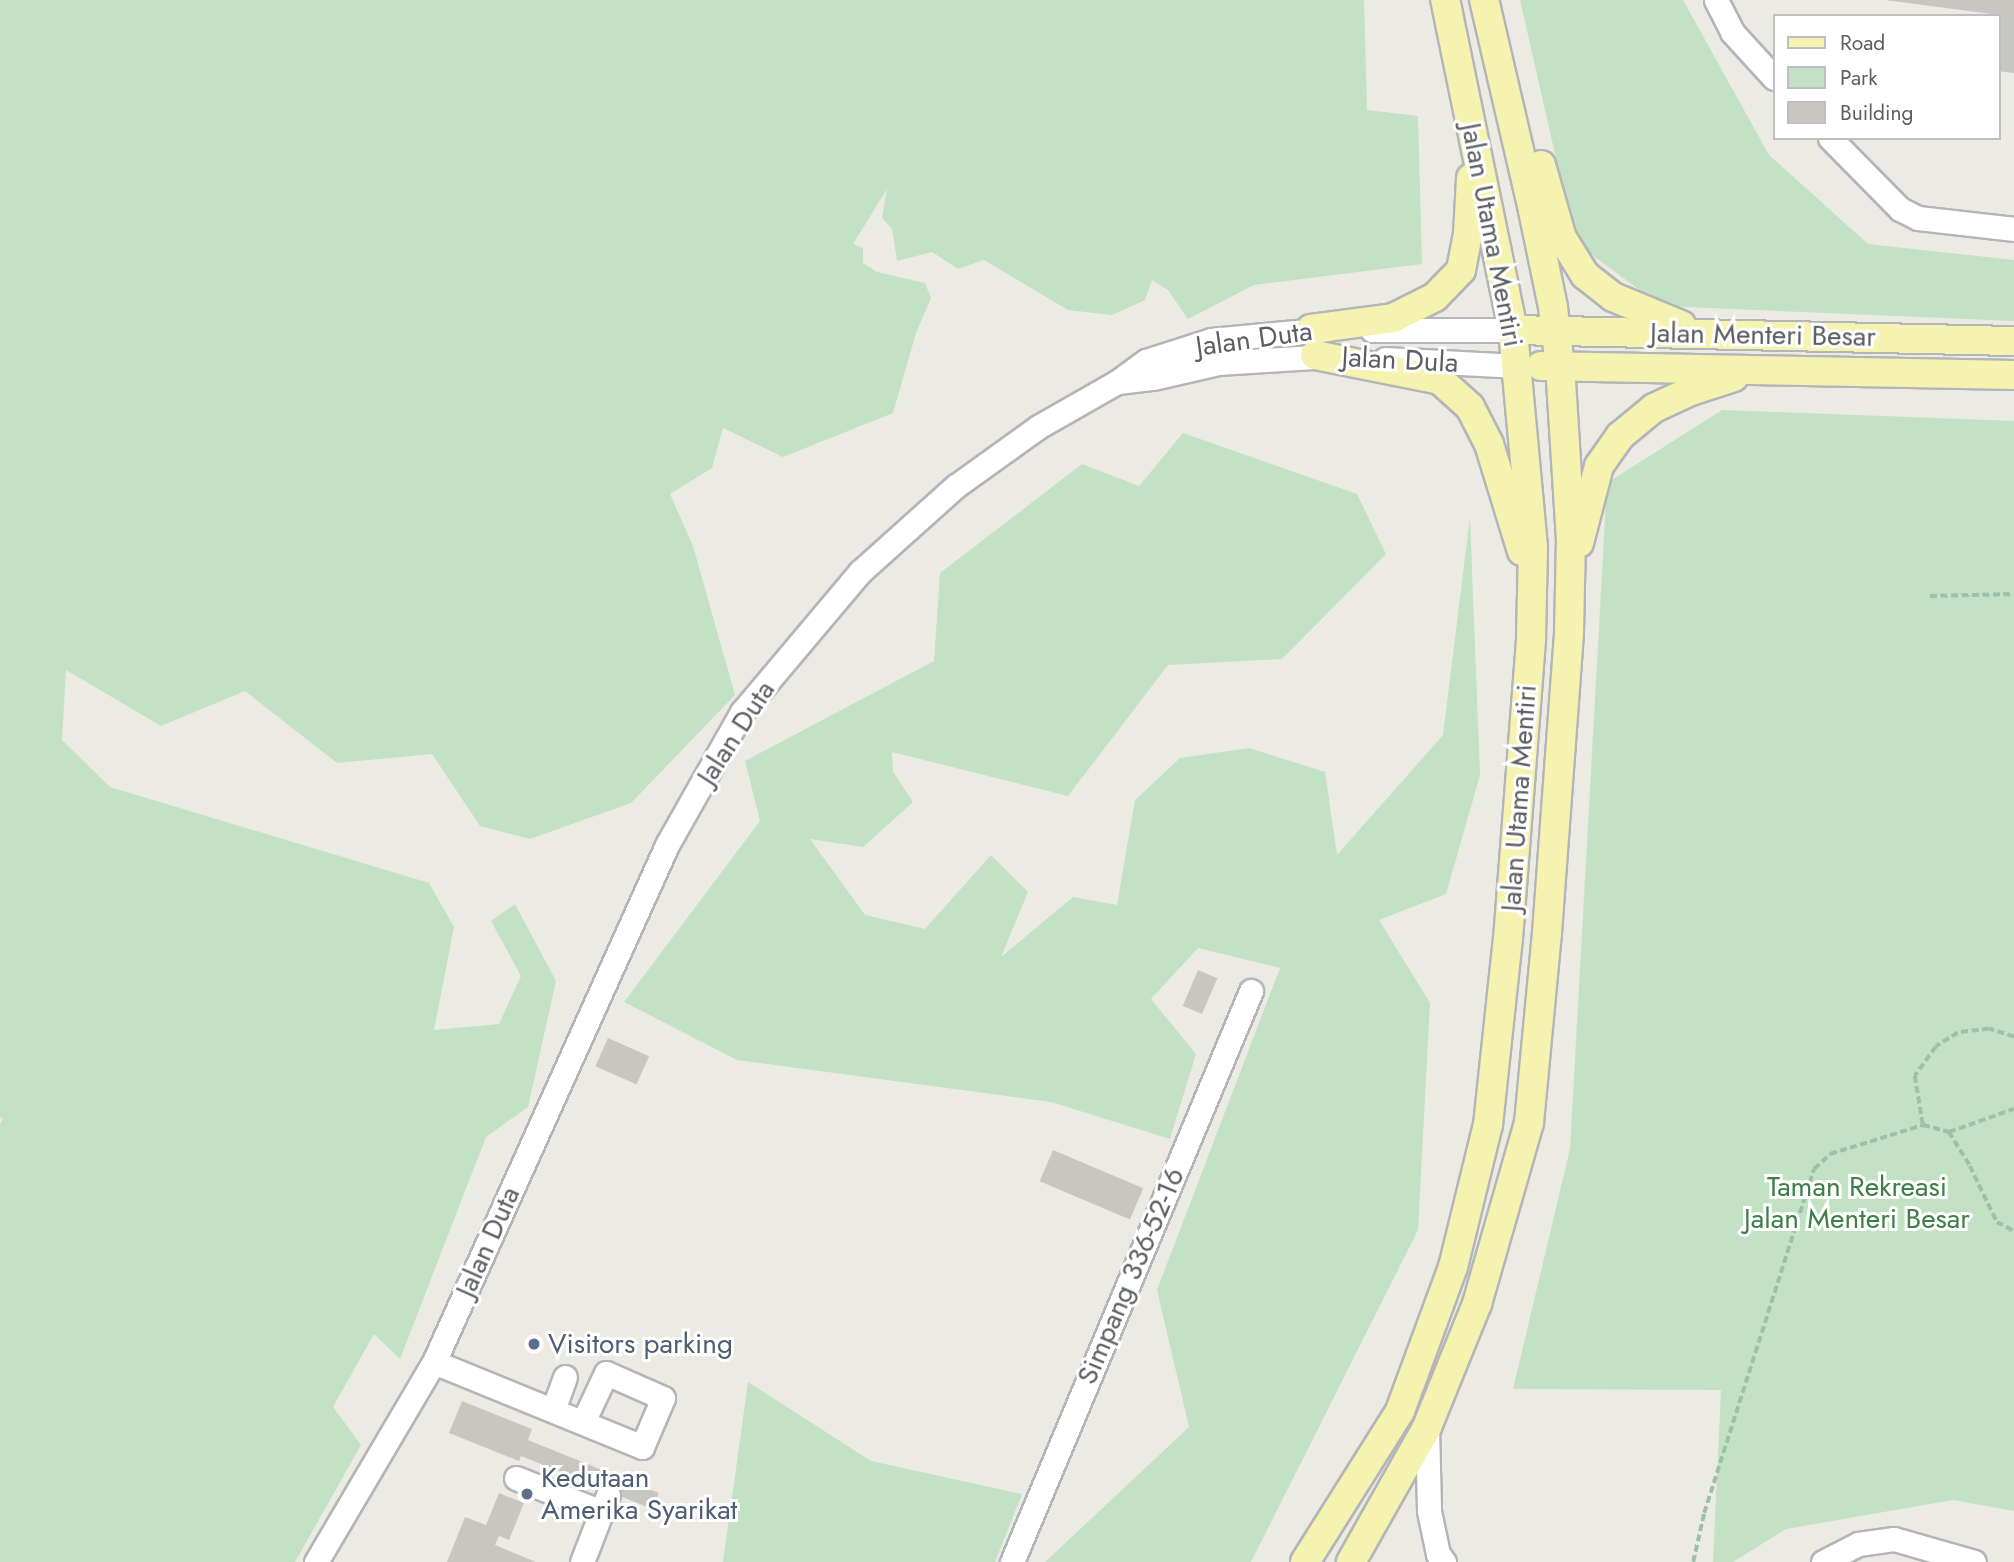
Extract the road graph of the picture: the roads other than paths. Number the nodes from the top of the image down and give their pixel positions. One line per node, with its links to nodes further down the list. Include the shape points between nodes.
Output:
1 (1444, 0): 7 (main road, Jalan Utama Mentiri)
2 (1484, 0): 10 (main road, Jalan Utama Mentiri)
3 (1498, 0): 11 (main road, via 1562,238 1585,275 1613,297)
4 (1716, 0): 5 (street, via 1732,32)
5 (1772, 76)
6 (1832, 140): 8 (street, via 1900,209 1918,218)
7 (1474, 141): 9 (main road, Jalan Utama Mentiri); 13 (main road, via 1461,270 1435,297 1393,318)
8 (2014, 229)
9 (1513, 330): 10 (main road, Jalan Menteri Besar); 13 (street, Jalan Duta); 14 (main road, Jalan Utama Mentiri)
10 (1556, 331): 11 (main road, Jalan Menteri Besar); 15 (main road, Jalan Utama Mentiri)
11 (1704, 333): 12 (main road, Jalan Menteri Besar)
12 (2014, 341)
13 (1313, 342): 14 (street, Jalan Dula); 18 (street, Jalan Dula); 20 (main road, via 1440,380 1470,407 1489,444)
14 (1518, 366): 15 (main road, Jalan Menteri Besar); 20 (main road, Jalan Utama Mentiri)
15 (1560, 366): 16 (main road, Jalan Menteri Besar); 19 (main road, Jalan Utama Mentiri)
16 (1757, 370): 17 (main road, Jalan Menteri Besar); 19 (main road, via 1688,391 1654,408 1620,436 1599,466)
17 (2014, 375)
18 (1117, 382): 22 (street, Jalan Duta, via 1038,427 956,486 860,572 742,712 667,845)
19 (1570, 578): 26 (main road, Jalan Utama Mentiri, via 1548,919 1529,1123 1477,1304)
20 (1532, 584): 31 (main road, Jalan Utama Mentiri, via 1508,939 1488,1125 1453,1267 1400,1411)
21 (1251, 990): 30 (street, Simpang 336-52-16)
22 (434, 1362): 24 (street); 28 (street, Jalan Duta)
23 (565, 1377): 24 (street)
24 (553, 1410): 25 (street)
25 (583, 1422)
26 (1427, 1427): 32 (main road, Jalan Utama Mentiri); 33 (street, via 1429,1511)
27 (516, 1478): 29 (street, via 605,1503)
28 (316, 1562)
29 (582, 1562)
30 (1012, 1562)
31 (1305, 1562)
32 (1351, 1562)
33 (1444, 1562)
34 (1823, 1562): 35 (street, via 1858,1544 1894,1539)
35 (1974, 1562)

